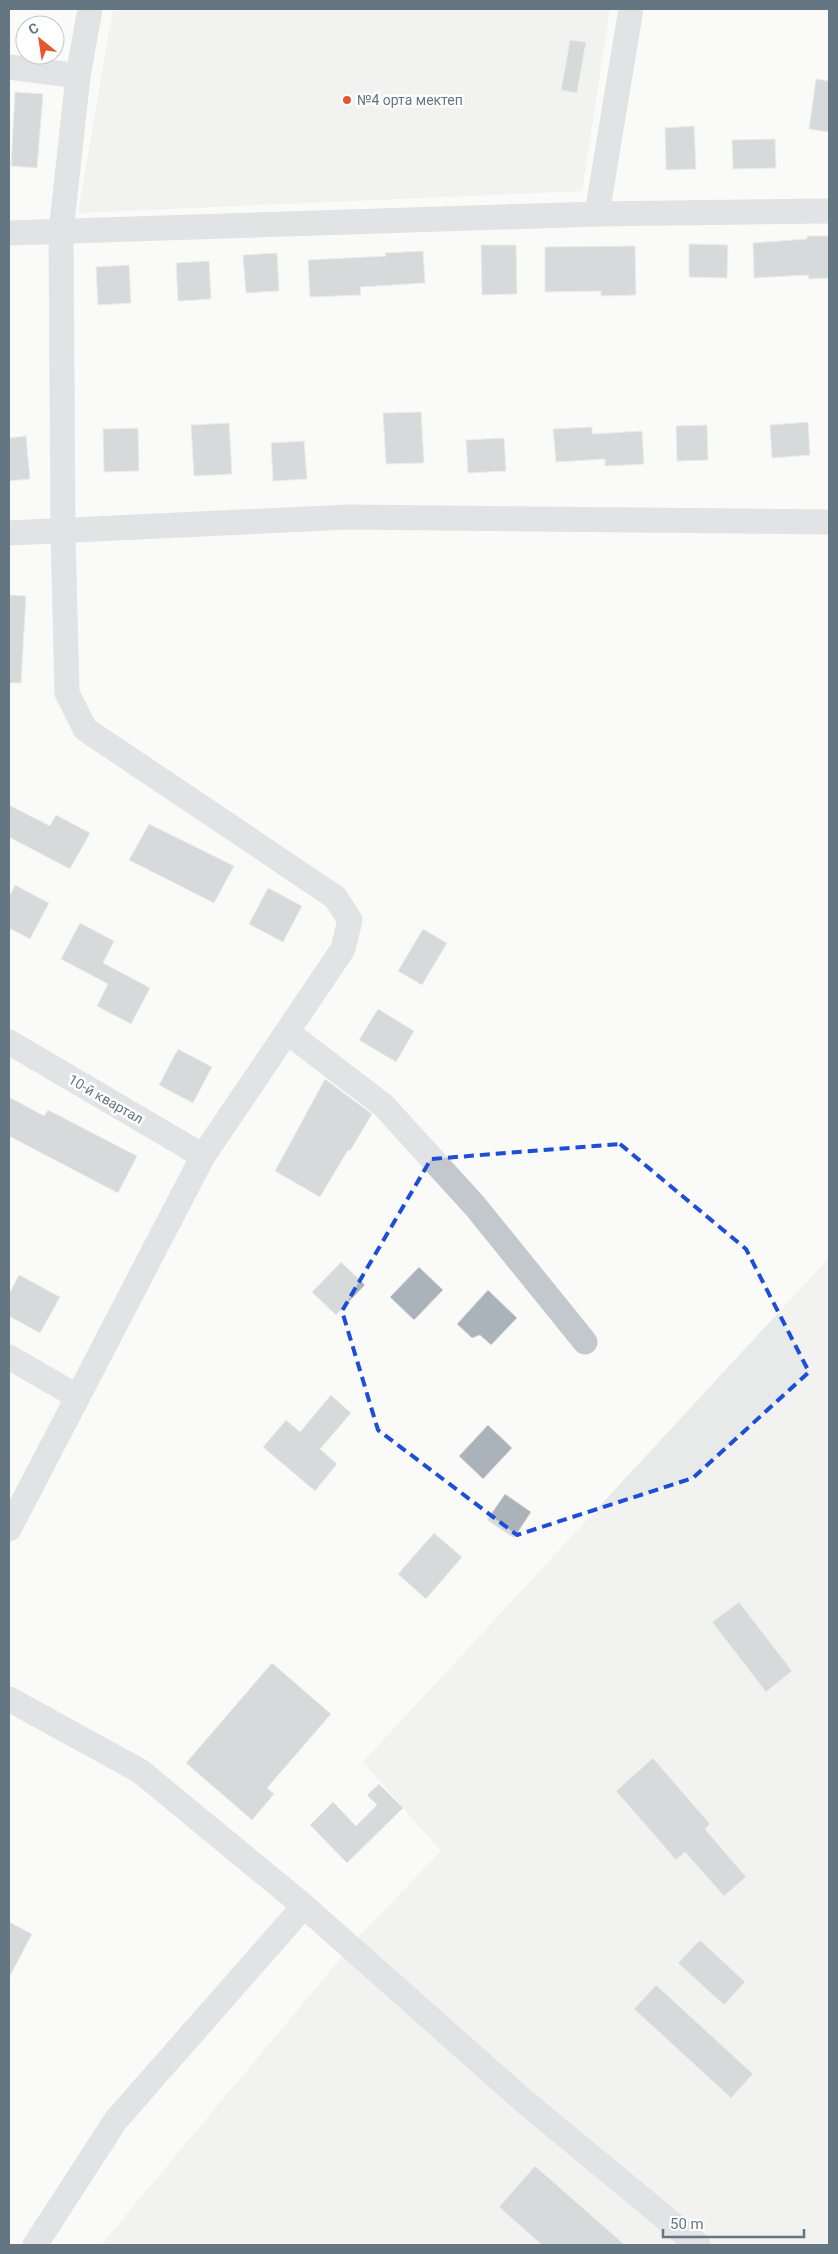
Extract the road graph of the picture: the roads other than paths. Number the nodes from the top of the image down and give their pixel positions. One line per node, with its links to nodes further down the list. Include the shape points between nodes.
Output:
1 (90, 9): 4 (street)
2 (630, 9): 6 (street)
3 (9, 67): 4 (street)
4 (78, 76): 7 (street)
5 (829, 211): 6 (street)
6 (597, 214): 7 (street)
7 (61, 232): 8 (street); 10 (street)
8 (9, 233)
9 (829, 522): 10 (street, via 349,517)
10 (62, 532): 11 (street); 12 (street, via 67,693 85,729 335,896 350,920 343,949)
11 (9, 533)
12 (287, 1032): 14 (street); 15 (street, via 383,1105 475,1206)
13 (9, 1042): 14 (street, 10-й квартал)
14 (203, 1156): 17 (street)
15 (585, 1342)
16 (9, 1357): 17 (street)
17 (78, 1397): 18 (street)
18 (9, 1529)
19 (9, 1699): 20 (street, via 140,1771)
20 (304, 1906): 21 (street, via 116,2120); 22 (street, via 525,2102)
21 (35, 2245)
22 (698, 2245)

